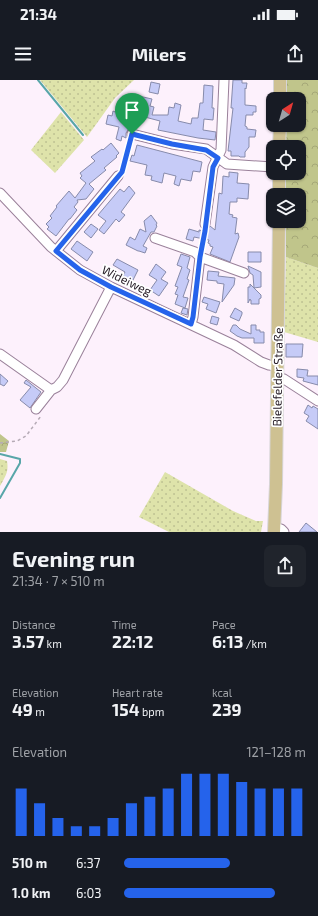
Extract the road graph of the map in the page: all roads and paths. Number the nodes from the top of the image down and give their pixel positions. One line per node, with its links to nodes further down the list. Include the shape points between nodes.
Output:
1 (224, 80): 5 (street, via 221,150)
2 (280, 80): 3 (main road)
3 (280, 92)
4 (132, 134): 5 (street, via 206,150); 7 (path, via 122,172)
5 (218, 158): 6 (street, via 227,164); 9 (street, via 213,167)
6 (266, 167)
7 (118, 176): 12 (street)
8 (0, 193): 12 (street, Wideiweg)
9 (205, 224): 13 (path)
10 (278, 228): 18 (main road, Bielefelder Straße)
11 (155, 238): 13 (street, via 195,252)
12 (56, 251): 15 (street, Wideiweg, via 80,270)
13 (200, 257): 14 (street); 16 (street)
14 (244, 273)
15 (111, 287): 16 (street, Wideiweg); 20 (street, via 63,380)
16 (191, 324): 18 (street, Wideiweg, via 234,344 261,362)
17 (0, 354): 20 (street)
18 (277, 366): 19 (main road, Bielefelder Straße)
19 (277, 378): 21 (street, via 284,379); 24 (main road, Bielefelder Straße)
20 (50, 390): 22 (street)
21 (318, 402)
22 (40, 410): 23 (path, via 26,436 17,441)
23 (0, 443)
24 (277, 530)

